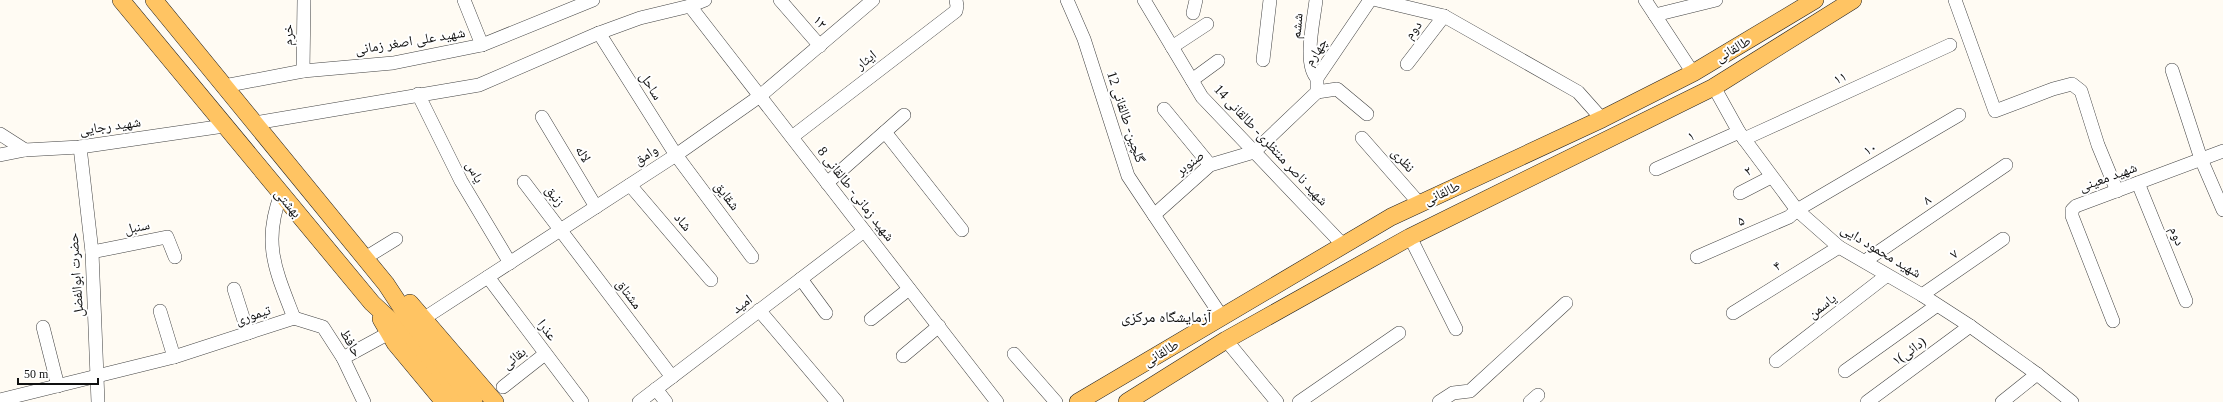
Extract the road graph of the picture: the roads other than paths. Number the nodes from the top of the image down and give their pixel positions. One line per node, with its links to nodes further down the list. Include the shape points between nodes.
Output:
1 (121, 0): 51 (main road, بهشتی)
2 (154, 0): 39 (main road, بهشتی)
3 (304, 0): 35 (street, خرم)
4 (464, 0): 27 (street)
5 (593, 0): 27 (street, شهید علی اصغر زمانی)
6 (705, 0): 21 (street)
7 (780, 0): 29 (street, ۱۲)
8 (873, 0): 29 (street, وامق)
9 (1066, 0): 79 (street, گلچین- طالقانی 12, via 1084,39 1128,176)
10 (1144, 0): 30 (street, شهید ناصر منتظری- طالقانی 14)
11 (1270, 0): 31 (street)
12 (1316, 0): 37 (street, ششم, via 1310,56 1312,73)
13 (1370, 0): 37 (street, چهارم)
14 (1377, 0): 22 (street)
15 (1645, 0): 23 (street)
16 (1716, 0): 23 (street)
17 (1815, 0): 36 (main road, طالقانی)
18 (1854, 0): 40 (main road, طالقانی)
19 (1955, 0): 72 (street, via 1995,111 2072,84 2081,91 2098,145)
20 (957, 3): 55 (street, ایثار, via 956,11)
21 (690, 6): 26 (street, via 640,18); 43 (street, شهید زمانی- طالقانی 8)
22 (1430, 6): 24 (street)
23 (1656, 15): 36 (street)
24 (1444, 16): 33 (street, دوم); 49 (street, via 1578,92)
25 (1207, 24): 30 (street)
26 (599, 33): 42 (street, via 479,85); 62 (street, ساحل)
27 (482, 45): 35 (street, شهید علی اصغر زمانی, via 392,63)
28 (1950, 45): 54 (street, ۱۱)
29 (820, 46): 43 (street, وامق)
30 (1172, 47): 38 (street, شهید ناصر منتظری- طالقانی 14)
31 (1263, 60)
32 (1218, 61): 38 (street)
33 (1407, 64)
34 (2172, 70): 63 (street)
35 (303, 71): 39 (street, شهید علی اصغر زمانی)
36 (1693, 73): 49 (main road, طالقانی)
37 (1317, 78): 41 (street, چهارم)
38 (1192, 80): 60 (street, شهید ناصر منتظری- طالقانی 14, via 1202,97)
39 (224, 86): 50 (main road, بهشتی)
40 (1714, 87): 54 (street, شهید محمود دایی); 83 (main road, طالقانی)
41 (1317, 92): 45 (street, via 1337,89); 60 (street)
42 (418, 94): 50 (street); 94 (street, یاس, via 461,181)
43 (760, 96): 55 (street, شهید زمانی- طالقانی 8); 62 (street, وامق)
44 (1164, 109): 64 (street)
45 (1367, 114)
46 (904, 115): 52 (street)
47 (1959, 115): 77 (street, ۱۰)
48 (542, 117): 76 (street, لاله)
49 (1602, 119): 75 (main road, طالقانی)
50 (255, 123): 92 (main road, بهشتی)
51 (224, 126): 57 (street, شهید رجایی); 74 (main road, بهشتی)
52 (885, 132): 69 (street); 81 (street)
53 (0, 134): 58 (street)
54 (1741, 136): 66 (street, ۱); 67 (street, شهید محمود دایی)
55 (792, 138): 69 (street, شهید زمانی- طالقانی 8)
56 (1362, 138): 75 (street, نظری)
57 (80, 147): 58 (street, شهید رجایی); 88 (street, حضرت ابوالفضل)
58 (25, 150): 61 (street, شهید رجایی)
59 (2223, 151): 63 (street, شهید معینی)
60 (1254, 152): 64 (street, صنوبر); 86 (street, شهید ناصر منتظری- طالقانی 14)
61 (0, 155)
62 (676, 155): 71 (street, وامق); 90 (street, شقایق)
63 (2201, 159): 70 (street, شهید معینی); 78 (street)
64 (1210, 165): 79 (street, صنوبر)
65 (2006, 165): 93 (street, ۸)
66 (1656, 169)
67 (1771, 177): 73 (street, ۲); 77 (street, شهید محمود دایی)
68 (524, 182): 80 (street, زنبق)
69 (827, 183): 82 (street, شهید زمانی- طالقانی 8)
70 (2138, 183): 72 (street, شهید معینی); 103 (street, دوم)
71 (630, 185): 76 (street, وامق); 98 (street, شاد)
72 (2117, 191): 115 (street, شهید معینی, via 2076,206 2072,210 2072,216)
73 (1740, 193)
74 (281, 194): 104 (main road, بهشتی); 112 (street, تیموری, via 272,216 272,250 278,277)
75 (1419, 203): 86 (main road, طالقانی)
76 (596, 207): 80 (street, وامق)
77 (1797, 210): 87 (street, شهید محمود دایی); 91 (street, ۵, via 1780,221)
78 (2223, 210)
79 (1154, 214): 111 (street, گلچین- طالقانی 12)
80 (560, 230): 94 (street, وامق); 133 (street, مشتاق)
81 (962, 230)
82 (864, 231): 97 (street, امید); 101 (street, شهید زمانی- طالقانی 8)
83 (1410, 237): 119 (street); 123 (main road, طالقانی)
84 (396, 239): 92 (street)
85 (2004, 239): 102 (street, ۷)
86 (1344, 246): 111 (main road, طالقانی)
87 (1838, 247): 93 (street, شهید محمود دایی); 110 (street, ۴)
88 (92, 252): 89 (street, سنبل, via 167,237); 132 (street, حضرت ابوالفضل)
89 (175, 257)
90 (752, 257)
91 (1697, 257)
92 (365, 258): 99 (main road, بهشتی)
93 (1866, 261): 95 (street, شهید محمود دایی)
94 (510, 263): 96 (street, وامق)
95 (1886, 276): 102 (street, شهید محمود دایی); 129 (street, یاسمن)
96 (488, 277): 113 (street, وامق); 124 (street, عذرا)
97 (801, 279): 107 (street, امید); 109 (street)
98 (711, 280)
99 (386, 284): 113 (main road, via 411,304); 142 (main road, بهشتی, via 409,319)
100 (234, 289): 120 (street)
101 (909, 289): 114 (street); 116 (street, شهید زمانی- طالقانی 8)
102 (1922, 295): 106 (street, شهید محمود دایی)
103 (2186, 301)
104 (372, 303): 121 (main road); 141 (main road, بهشتی, via 397,326)
105 (1566, 303): 154 (street, via 1470,391 1453,393)
106 (1936, 306): 117 (street, شهید محمود دایی); 130 (street)
107 (759, 310): 133 (street, امید); 147 (street)
108 (160, 311): 127 (street)
109 (826, 313)
110 (1733, 313)
111 (1222, 316): 150 (main road, طالقانی)
112 (294, 318): 120 (street, تیموری); 128 (street, حافظ, via 323,327)
113 (423, 319): 143 (main road)
114 (871, 319)
115 (2113, 321)
116 (939, 326): 126 (street); 148 (street, شهید زمانی- طالقانی 8)
117 (1970, 326): 131 (street, شهید محمود دایی); 155 (street, ۱(دائی))
118 (42, 327): 134 (street)
119 (1456, 329)
120 (248, 333): 127 (street, تیموری)
121 (389, 333): 128 (street); 140 (main road)
122 (1399, 333): 153 (street)
123 (1226, 340): 151 (main road, طالقانی); 152 (street)
124 (545, 354): 135 (street, بقائی); 144 (street, عذرا)
125 (1014, 354): 149 (street)
126 (903, 356)
127 (174, 357): 132 (street, تیموری)
128 (342, 358): 139 (street, حافظ)
129 (1776, 361)
130 (1845, 371)
131 (2037, 374): 156 (street); 157 (street, شهید محمود دایی)
132 (98, 377): 134 (street, تیموری); 138 (street, حضرت ابوالفضل)
133 (672, 377): 136 (street, امید)
134 (58, 386): 137 (street, تیموری)
135 (503, 387)
136 (656, 389): 145 (street, امید); 146 (street)
137 (7, 399)
138 (98, 402)
139 (364, 402)
140 (444, 402)
141 (459, 402)
142 (474, 402)
143 (495, 402)
144 (582, 402)
145 (639, 402)
146 (666, 402)
147 (838, 402)
148 (997, 402)
149 (1056, 402)
150 (1078, 402)
151 (1127, 402)
152 (1277, 402)
153 (1299, 402)
154 (1439, 402)
155 (1867, 402)
156 (2002, 402)
157 (2072, 402)

